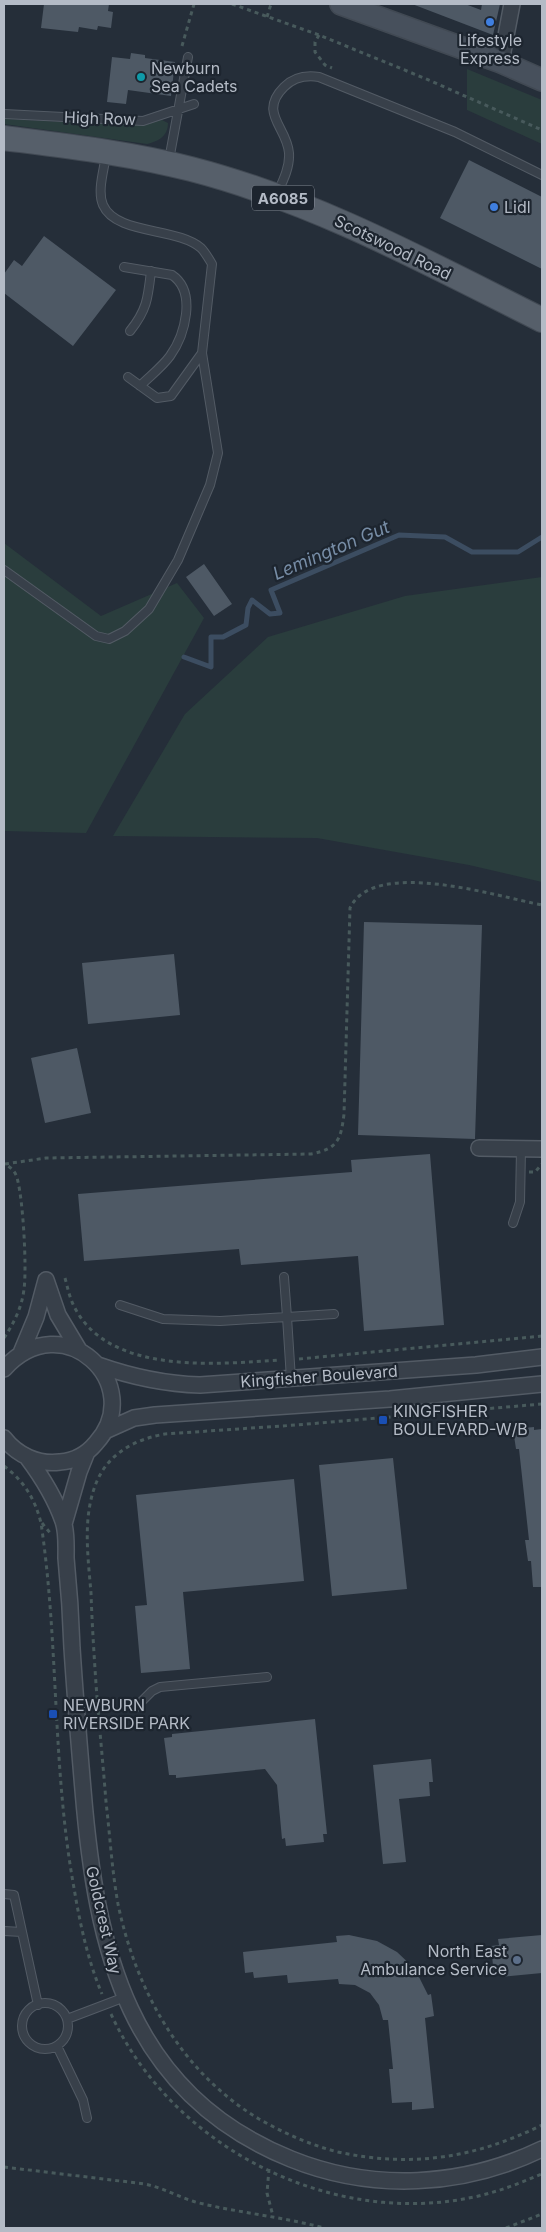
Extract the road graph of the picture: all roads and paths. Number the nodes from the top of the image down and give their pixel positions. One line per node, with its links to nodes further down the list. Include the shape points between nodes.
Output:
1 (194, 4): 9 (path)
2 (232, 4): 7 (path)
3 (271, 4): 7 (path)
4 (340, 4): 6 (street)
5 (512, 4): 11 (street)
6 (383, 11): 11 (street)
7 (267, 17): 8 (path)
8 (319, 35): 12 (path, via 315,52 325,65); 17 (path)
9 (182, 46)
10 (188, 57): 15 (lane)
11 (501, 62): 13 (street)
12 (334, 69)
13 (542, 80)
14 (194, 104): 15 (lane, High Row)
15 (177, 110): 16 (lane, High Row, via 143,121); 20 (lane)
16 (4, 114)
17 (542, 130)
18 (4, 138): 19 (main road, Scotswood Road / A6085)
19 (106, 151): 20 (main road, Scotswood Road / A6085); 27 (lane, via 101,190 103,206 113,217 126,224 188,241 201,248 212,264)
20 (169, 163): 22 (main road, Scotswood Road / A6085)
21 (542, 175): 22 (lane, via 455,132 310,76 287,84 274,102 272,112 289,152 288,167)
22 (277, 196): 25 (main road, Scotswood Road / A6085, via 386,242)
23 (124, 267): 24 (lane)
24 (151, 271): 26 (lane, via 146,306); 29 (lane, via 172,275 178,280 187,296 186,308 173,351)
25 (542, 320)
26 (130, 331)
27 (202, 353): 29 (lane, via 171,396 157,398); 30 (lane, via 218,453 210,485 178,560 148,609 125,631 109,639 96,636)
28 (128, 377): 29 (lane)
29 (140, 386)
30 (4, 570)
31 (542, 905): 35 (path, via 430,883 408,882 371,888 353,902 350,908 342,1132 336,1144 325,1152 46,1158)
32 (479, 1148): 33 (street)
33 (521, 1149): 34 (street); 36 (lane, via 520,1202)
34 (542, 1149)
35 (4, 1164): 43 (path, via 14,1171 18,1181 25,1282 18,1312)
36 (513, 1223)
37 (284, 1277): 41 (lane)
38 (65, 1278): 47 (path, via 80,1317 101,1338 114,1345 152,1358 210,1364)
39 (120, 1305): 41 (lane, via 163,1319 220,1321)
40 (334, 1314): 41 (lane)
41 (287, 1317): 47 (lane)
42 (542, 1336): 47 (path)
43 (4, 1338)
44 (79, 1350): 45 (street, via 44,1345); 45 (street, via 58,1315 46,1280 36,1317); 48 (street)
45 (21, 1353): 49 (street)
46 (542, 1357): 50 (street, Kingfisher Boulevard)
47 (289, 1359): 50 (lane)
48 (98, 1365): 50 (street, Kingfisher Boulevard, via 132,1377 178,1384); 53 (street, via 106,1377 111,1397 110,1418)
49 (4, 1369)
50 (291, 1379)
51 (542, 1384): 53 (street, Kingfisher Boulevard, via 390,1399 154,1415 134,1418)
52 (542, 1404): 70 (path, via 149,1438 121,1451 99,1476 91,1498 87,1539 99,1717 118,1904 135,1960 154,2005 183,2052 221,2092 250,2114 304,2142 346,2153 385,2160 442,2158 498,2144)
53 (105, 1431): 55 (street)
54 (4, 1439): 56 (street)
55 (87, 1452): 56 (street, via 63,1462 44,1462); 58 (street)
56 (27, 1457): 58 (street, via 49,1490)
57 (4, 1466): 65 (path, via 29,1491 41,1523 67,1848 81,1925 96,1981)
58 (64, 1524): 64 (street, Goldcrest Way, via 90,1865 105,1942)
59 (267, 1677): 60 (lane, via 160,1687)
60 (135, 1708)
61 (4, 1894): 63 (lane, via 14,1895)
62 (4, 1931): 63 (lane)
63 (22, 1932): 66 (lane)
64 (125, 1997): 65 (lane); 72 (street, Goldcrest Way, via 148,2042 186,2090 227,2125)
65 (106, 2004): 67 (lane); 74 (path, via 140,2065 172,2102 230,2149)
66 (38, 2005): 67 (lane, via 55,2005); 68 (lane, via 24,2016 23,2032 32,2045 42,2049)
67 (67, 2019): 68 (lane, via 66,2035)
68 (57, 2046): 69 (lane, via 83,2100)
69 (86, 2118)
70 (542, 2125)
71 (542, 2149): 72 (street, Goldcrest Way, via 495,2168 442,2180 410,2182 326,2171)
72 (272, 2151): 74 (path)
73 (4, 2167): 77 (path, via 145,2184 228,2210)
74 (269, 2170): 75 (path, via 309,2188 337,2195 408,2203 473,2198); 77 (path, via 267,2193)
75 (542, 2174)
76 (542, 2214): 79 (path)
77 (274, 2216): 78 (path)
78 (324, 2228)
79 (506, 2228)

